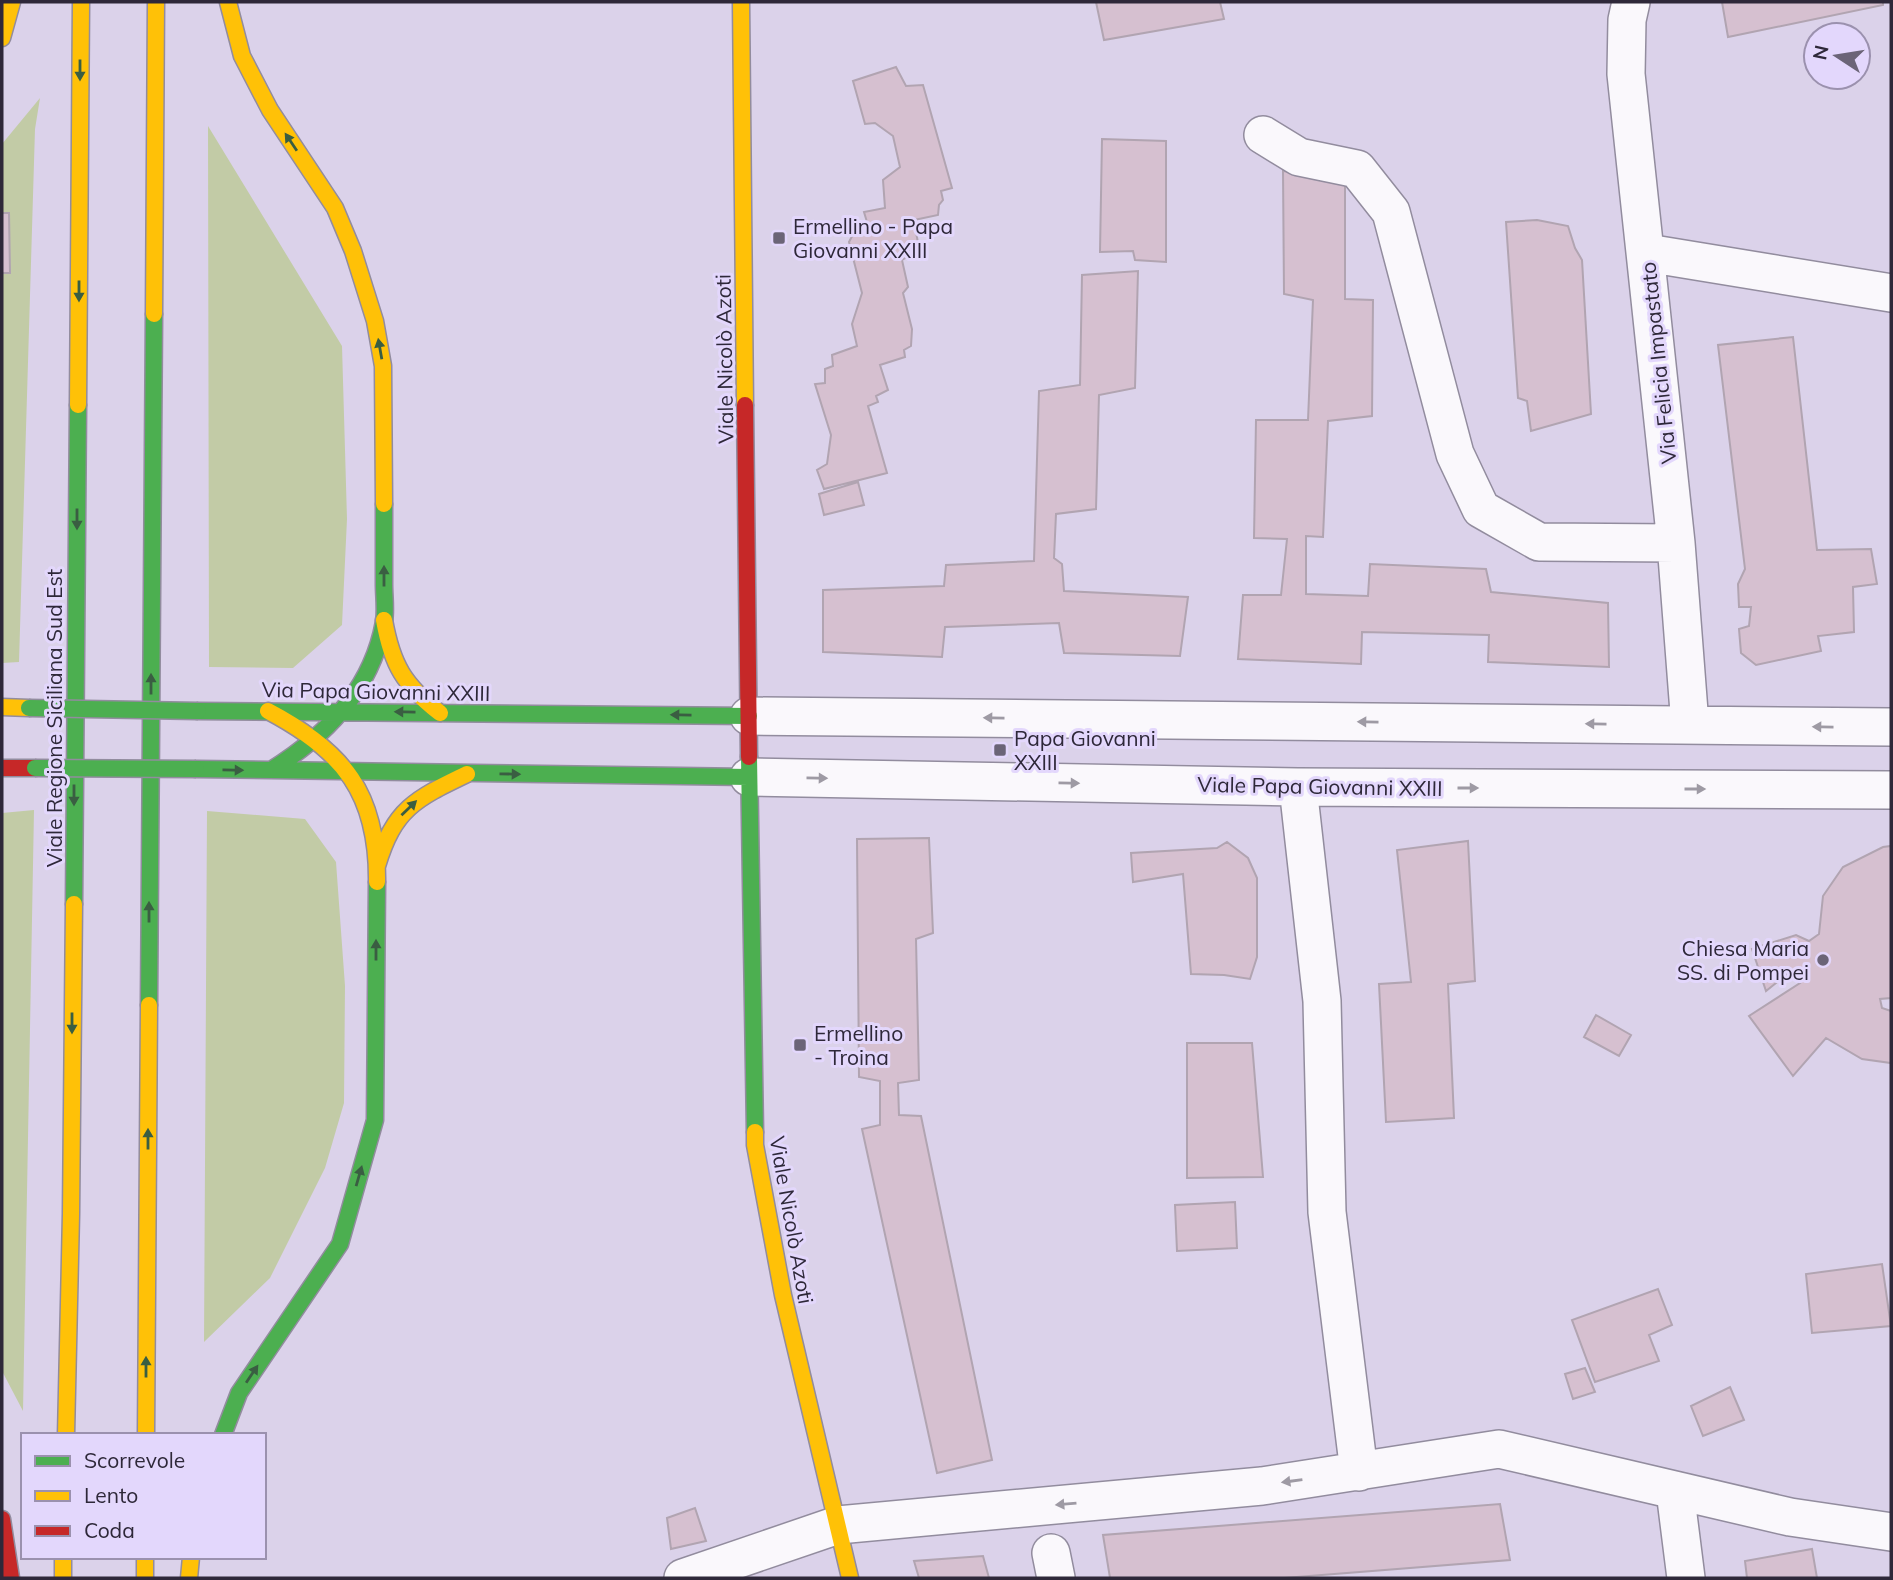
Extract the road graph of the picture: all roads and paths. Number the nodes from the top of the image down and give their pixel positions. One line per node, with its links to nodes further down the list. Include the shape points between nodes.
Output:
1 (12, 2): 7 (main road)
2 (81, 2): 29 (main road, Viale Regione Siciliana Sud Est, one-way to 29)
3 (156, 2): 30 (main road, one-way to 3)
4 (228, 2): 12 (main road, one-way to 4, via 383,366 375,321 335,208 270,110 242,56)
5 (741, 2): 17 (main road, Viale Nicolò Azoti)
6 (1631, 2): 9 (street, Via Felicia Impastato, via 1626,74)
7 (2, 37)
8 (1264, 135): 11 (street, via 1299,157 1357,169 1391,212 1455,454 1481,509 1539,542)
9 (1647, 253): 10 (street); 11 (street, Via Felicia Impastato)
10 (1891, 293)
11 (1676, 543): 18 (street, Via Felicia Impastato)
12 (384, 620): 15 (main road, via 366,676); 16 (main road, via 389,652 400,676)
13 (2, 707): 14 (main road, Via Papa Giovanni XXIII, bridge)
14 (268, 711): 15 (main road, Via Papa Giovanni XXIII); 20 (main road)
15 (344, 712): 16 (main road, Via Papa Giovanni XXIII, one-way to 15); 20 (main road)
16 (440, 713): 17 (main road, Via Papa Giovanni XXIII, one-way to 16)
17 (749, 716): 18 (street, one-way to 17); 25 (main road, Viale Nicolò Azoti)
18 (1690, 725): 19 (street, one-way to 18)
19 (1891, 727)
20 (318, 739): 22 (main road); 23 (main road)
21 (2, 768): 22 (main road, one-way to 22, bridge)
22 (271, 770): 23 (main road)
23 (348, 772): 24 (main road); 28 (main road, via 370,814)
24 (467, 774): 25 (main road, one-way to 25); 28 (main road, one-way to 24, via 386,837 408,807)
25 (749, 777): 26 (street, Viale Papa Giovanni XXIII, one-way to 26); 35 (main road, Viale Nicolò Azoti, via 755,1144 783,1295)
26 (1298, 786): 27 (street, Viale Papa Giovanni XXIII, one-way to 27); 32 (street, via 1322,1000 1327,1212)
27 (1891, 790)
28 (377, 866): 31 (main road, one-way to 28, via 239,1393 340,1244 375,1120)
29 (66, 1433)
30 (146, 1433)
31 (224, 1433)
32 (1359, 1472): 33 (street, via 1499,1449); 35 (street, one-way to 35, via 1249,1487)
33 (1675, 1491): 36 (street, via 1790,1517); 46 (street)
34 (2, 1519): 40 (main road)
35 (838, 1525): 44 (street); 45 (main road, Viale Nicolò Azoti)
36 (1891, 1532)
37 (63, 1559): 41 (main road)
38 (145, 1559): 42 (main road)
39 (191, 1559): 43 (main road)
40 (11, 1578)
41 (63, 1578)
42 (145, 1578)
43 (189, 1578)
44 (683, 1578)
45 (850, 1578)
46 (1686, 1578)

